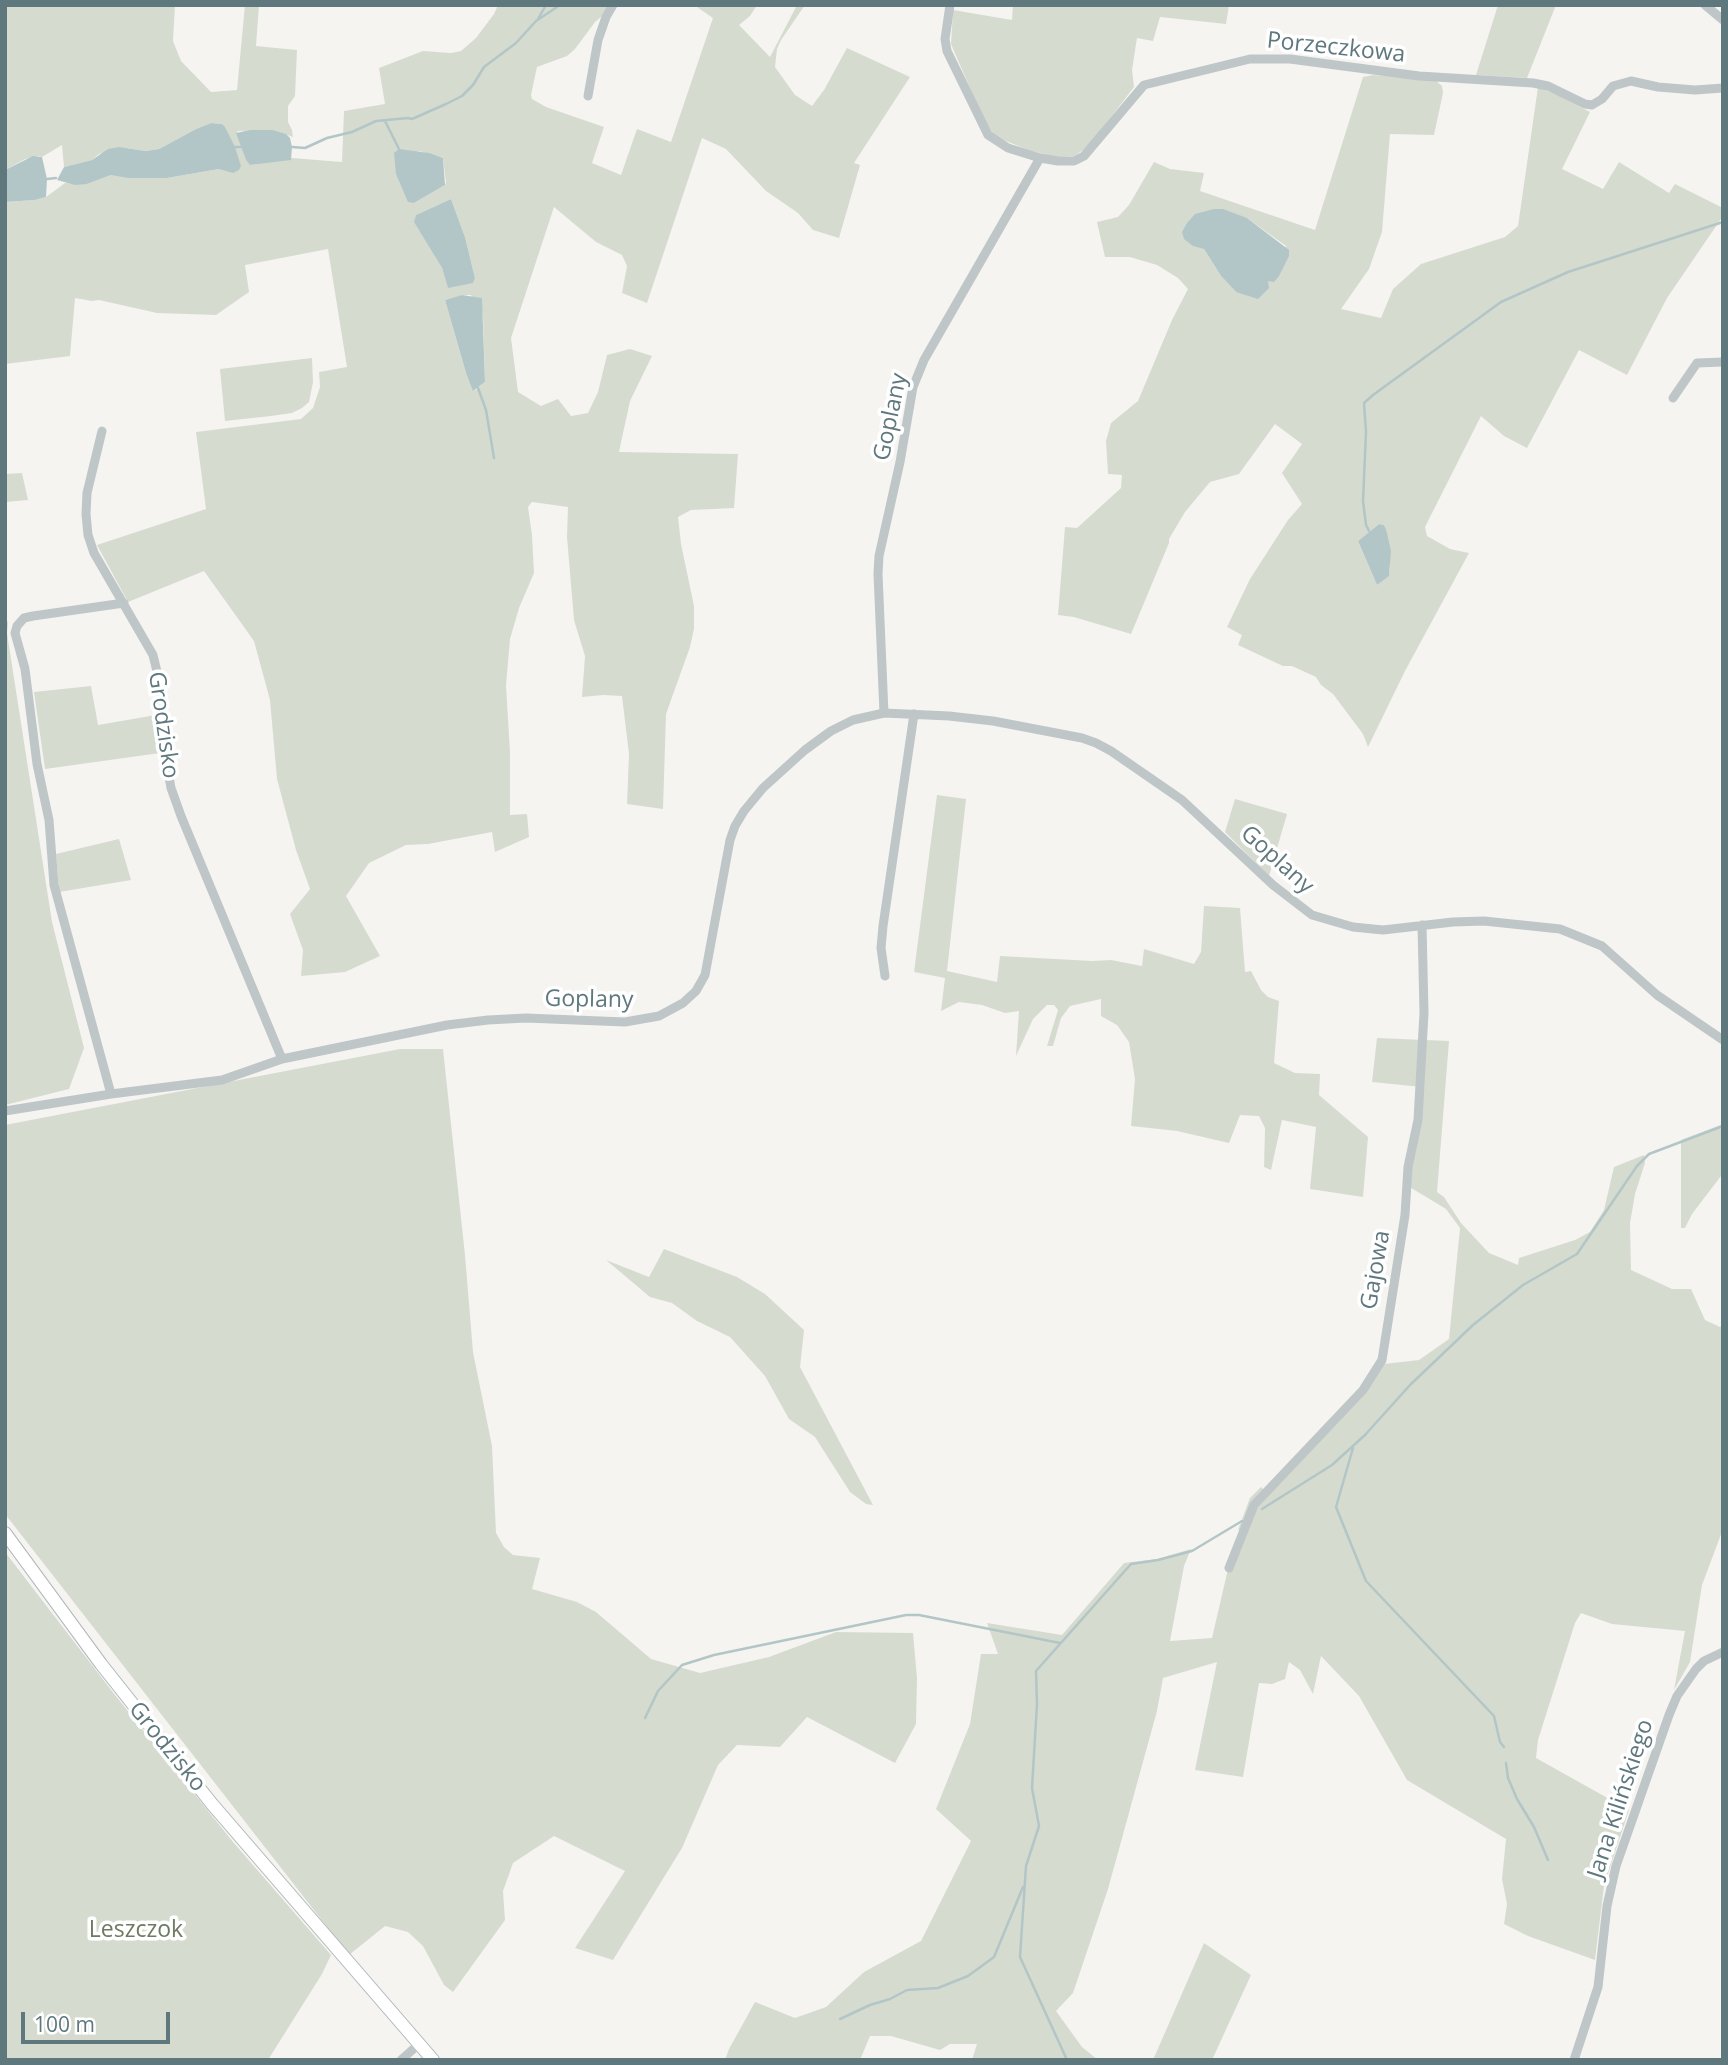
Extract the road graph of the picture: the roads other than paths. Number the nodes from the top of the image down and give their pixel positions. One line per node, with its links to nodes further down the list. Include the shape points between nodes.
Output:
1 (613, 5): 6 (street, via 597,40)
2 (950, 5): 7 (street, Porzeczkowa, via 947,51 981,124 997,142)
3 (1705, 5): 4 (street)
4 (1723, 20)
5 (1723, 88): 7 (street, Porzeczkowa, via 1695,90 1631,81 1613,86 1592,106 1533,83 1250,59 1144,85 1080,159)
6 (588, 96)
7 (1040, 158): 12 (street, Goplany, via 913,387 878,574)
8 (1723, 362): 9 (street, via 1697,363)
9 (1673, 398)
10 (102, 431): 11 (street, Grodzisko, via 87,493 88,534)
11 (124, 603): 17 (street, Grodzisko, via 153,655 165,755 181,816); 18 (street, via 33,615 24,618 15,633 49,820 54,885)
12 (884, 713): 13 (street, Goplany); 17 (street, Goplany, via 853,720 831,732 783,769 744,811 730,841 705,975 683,1003 651,1018 625,1022 488,1020)
13 (914, 714): 14 (street, Goplany, via 1006,723 1096,743 1182,800 1291,902 1312,915 1384,930); 15 (street, via 883,926)
14 (1422, 925): 16 (street, Goplany, via 1484,921 1535,925 1585,938 1602,946 1657,995); 21 (street, Gajowa, via 1424,1000 1418,1120 1382,1360 1363,1390 1254,1505)
15 (885, 976)
16 (1723, 1040)
17 (282, 1059): 18 (street, via 222,1080)
18 (111, 1094): 19 (street)
19 (5, 1111)
20 (5, 1534): 23 (street, Grodzisko, via 220,1814)
21 (1229, 1568)
22 (1723, 1652): 26 (street, Jana Kilińskiego, via 1696,1669 1669,1715 1616,1866 1598,1987)
23 (419, 2044): 24 (street); 25 (street, Grodzisko)
24 (401, 2060)
25 (433, 2060)
26 (1574, 2060)

